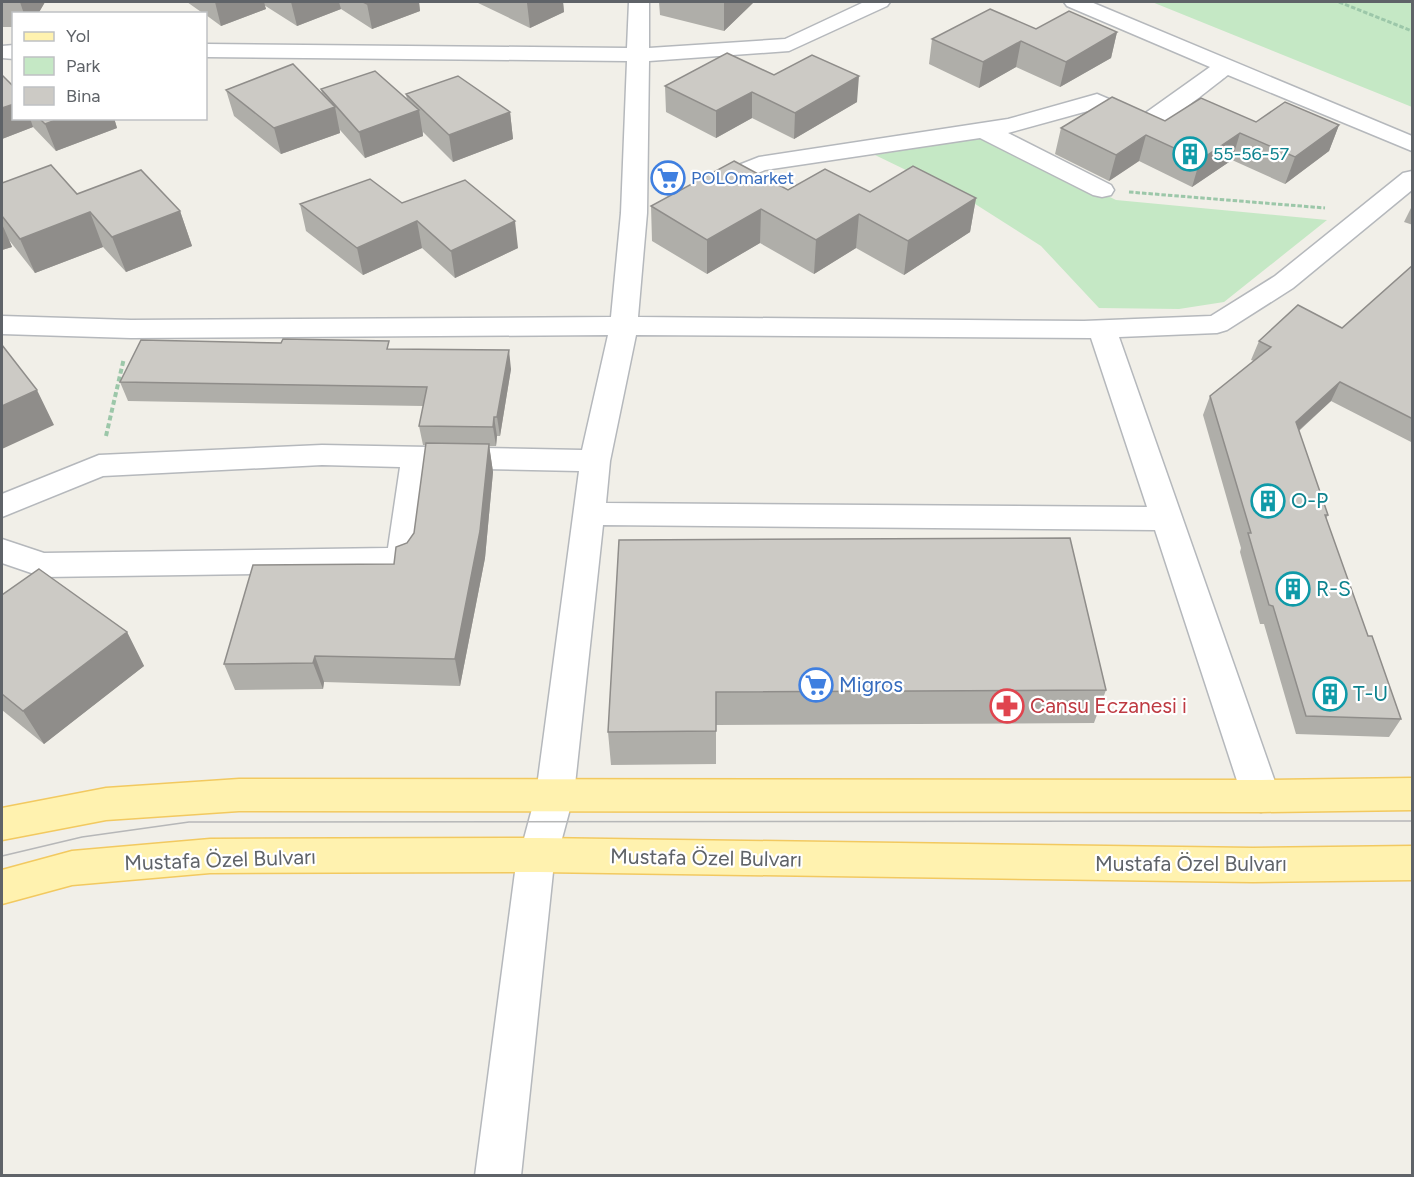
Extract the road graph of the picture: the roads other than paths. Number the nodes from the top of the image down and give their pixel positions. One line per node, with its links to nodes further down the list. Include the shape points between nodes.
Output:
1 (639, 2): 5 (street)
2 (880, 2): 5 (street, via 789,45)
3 (1074, 2): 6 (street)
4 (207, 50): 5 (street)
5 (638, 55): 13 (street, via 644,210)
6 (1226, 65): 7 (street, via 1145,124 1097,101); 8 (street)
7 (985, 131): 10 (street); 11 (street, via 759,164)
8 (1413, 144)
9 (1413, 178): 14 (street, via 1284,282 1217,324)
10 (1102, 190)
11 (684, 195)
12 (2, 325): 13 (street)
13 (624, 326): 14 (street); 16 (street)
14 (1102, 329): 19 (street)
15 (416, 458): 16 (street); 17 (street, via 322,455 99,466); 20 (street, via 402,560 43,564)
16 (595, 461): 18 (street)
17 (2, 506)
18 (589, 514): 19 (street); 21 (street)
19 (1167, 519): 23 (street)
20 (2, 551)
21 (555, 794): 23 (main road); 24 (main road, via 239,795 106,804); 25 (street)
22 (1413, 794): 23 (main road)
23 (1261, 796)
24 (2, 824)
25 (539, 855): 26 (main road, Mustafa Özel Bulvarı, via 1253,865); 27 (main road, Mustafa Özel Bulvarı, via 210,856 72,868); 28 (street)
26 (1413, 863)
27 (2, 887)
28 (498, 1176)

